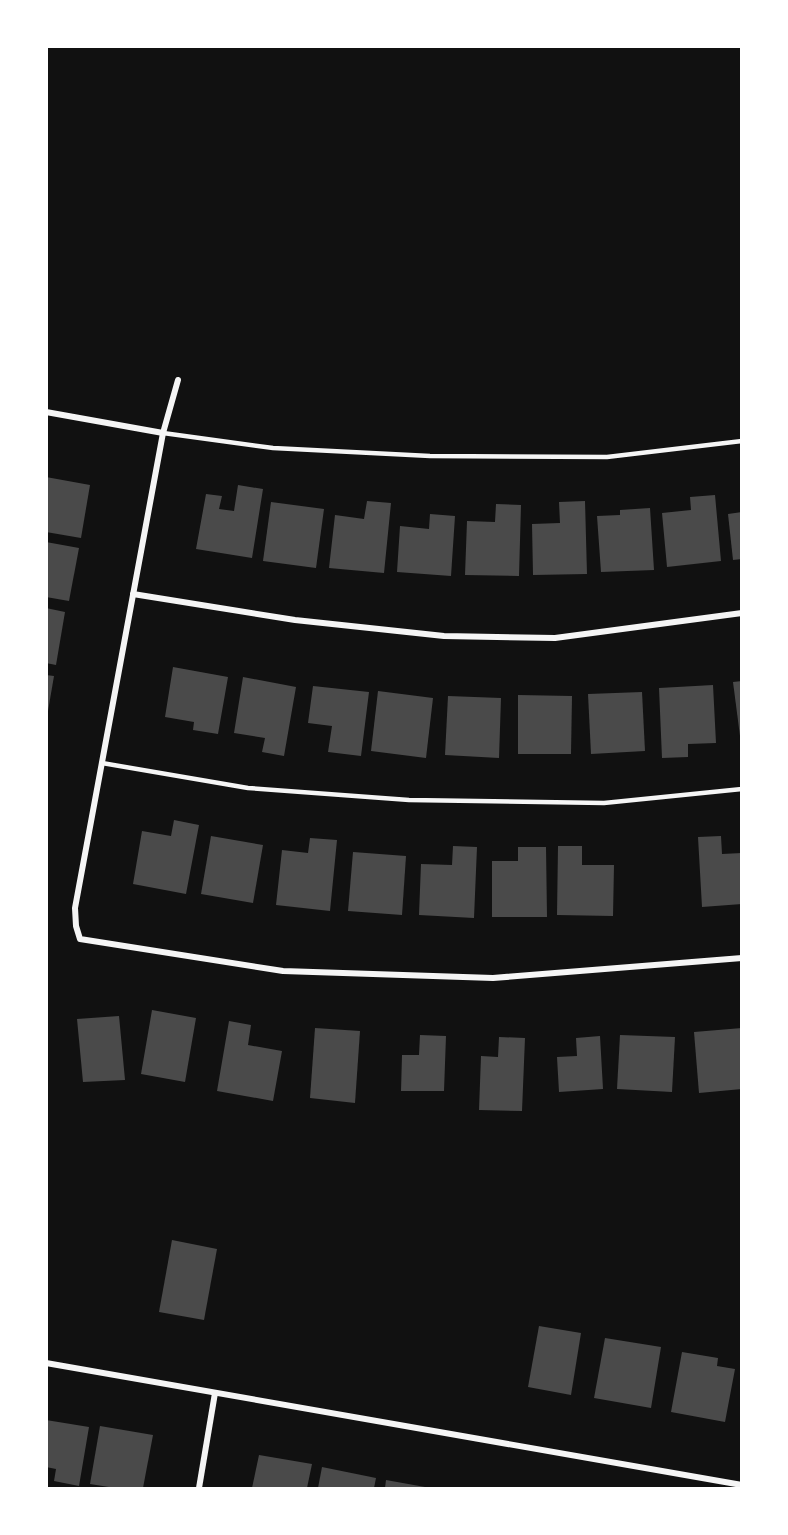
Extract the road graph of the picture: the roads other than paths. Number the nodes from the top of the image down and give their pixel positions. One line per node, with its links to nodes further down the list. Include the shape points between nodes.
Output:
1 (178, 380): 3 (street)
2 (46, 412): 3 (street)
3 (163, 433): 4 (lane, via 273,448 430,456 608,457); 5 (street)
4 (741, 441)
5 (133, 594): 6 (street, via 295,620 444,636 555,638); 7 (street)
6 (741, 613)
7 (102, 763): 8 (lane, via 248,789 409,800 604,803); 9 (street, via 75,908 80,939 283,971 493,978)
8 (741, 789)
9 (741, 958)
10 (46, 1363): 11 (street)
11 (215, 1393): 12 (street); 13 (street)
12 (741, 1485)
13 (199, 1488)

